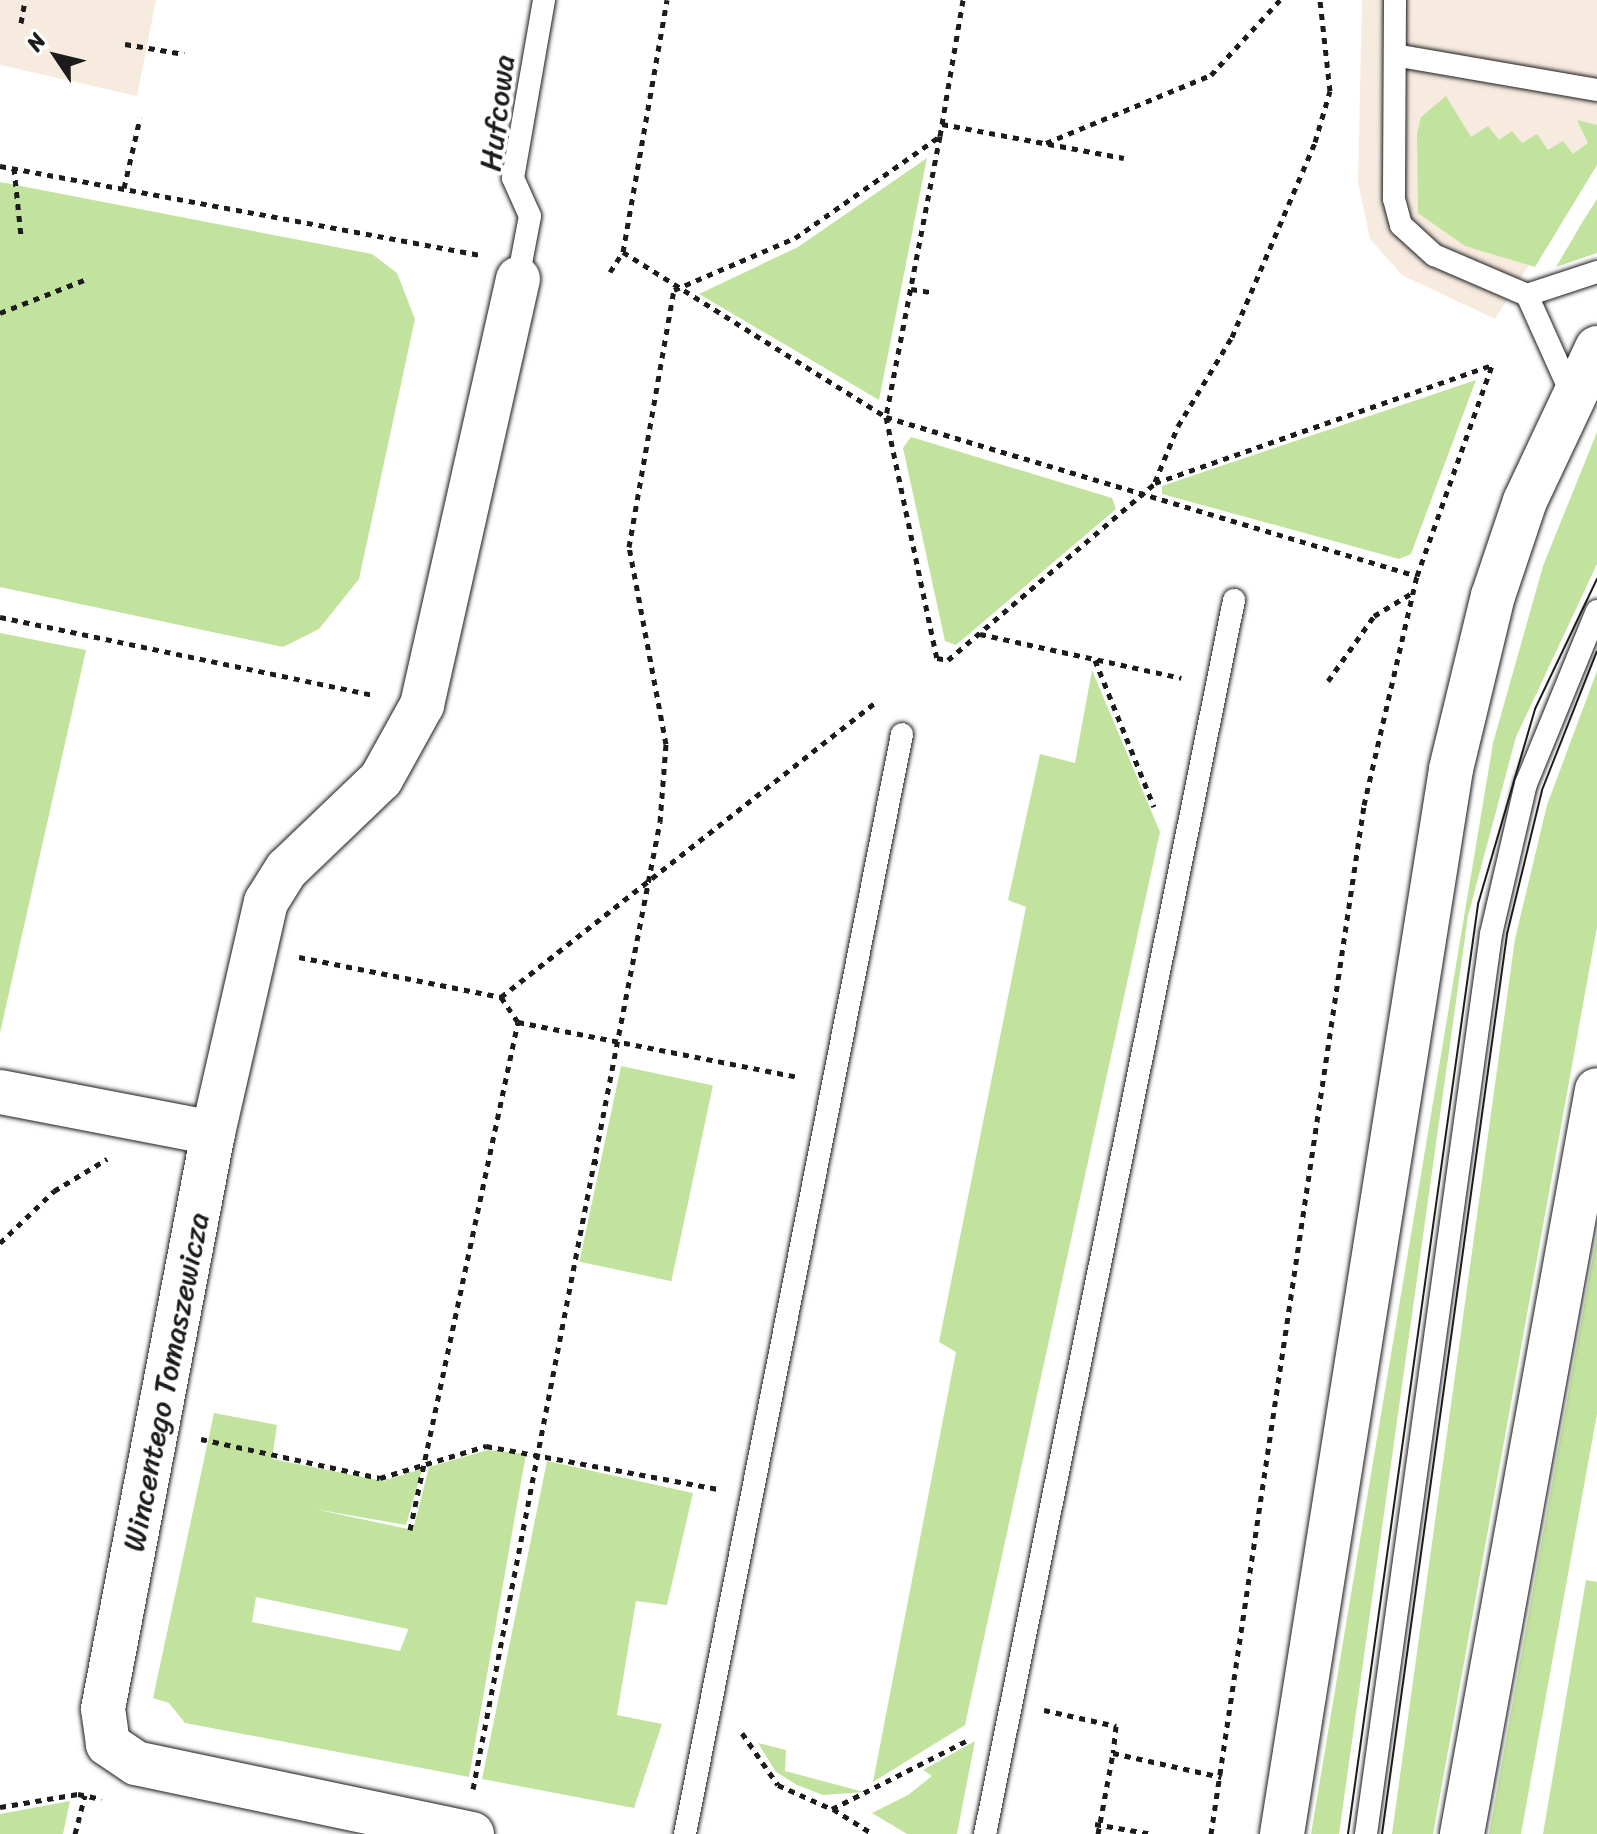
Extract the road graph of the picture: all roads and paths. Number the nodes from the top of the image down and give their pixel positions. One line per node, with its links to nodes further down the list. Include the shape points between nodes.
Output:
1 (25, 0): 8 (path)
2 (544, 0): 23 (lane, Hufcowa, via 513,178 530,216)
3 (667, 0): 22 (path)
4 (963, 0): 14 (path)
5 (1280, 0): 16 (path, via 1211,75)
6 (1320, 0): 35 (path, via 1330,91 1315,142 1232,337 1178,426)
7 (1395, 0): 11 (lane)
8 (21, 23)
9 (125, 44): 10 (path)
10 (184, 54)
11 (1400, 56): 12 (lane); 30 (lane, via 1394,199 1401,225 1434,255)
12 (1597, 90)
13 (140, 118): 20 (path)
14 (942, 124): 15 (path); 16 (path)
15 (940, 136): 27 (path); 28 (path, via 795,238)
16 (1046, 143): 17 (path)
17 (1124, 158)
18 (0, 166): 19 (path)
19 (14, 168): 20 (path); 21 (path)
20 (124, 188): 23 (path)
21 (21, 236)
22 (623, 252): 24 (path); 28 (path)
23 (505, 268): 47 (street, Wincentego Tomaszewicza)
24 (610, 272)
25 (1597, 272): 30 (lane)
26 (84, 280): 31 (path)
27 (911, 289): 29 (path); 34 (path)
28 (674, 290): 34 (path); 50 (path, via 629,547 666,744)
29 (931, 292)
30 (1527, 295): 33 (lane)
31 (0, 313)
32 (1597, 348): 33 (street)
33 (1572, 395): 83 (street, via 1493,596 1451,769)
34 (886, 417): 36 (path); 42 (path, via 937,658 948,660)
35 (1155, 483): 36 (path); 37 (path, via 1492,365)
36 (1141, 495): 37 (path); 42 (path)
37 (1417, 576): 38 (path)
38 (1413, 592): 44 (path, via 1374,616); 71 (path, via 1364,805)
39 (1234, 600): 45 (lane)
40 (1597, 611): 84 (lane, via 1526,784 1491,934)
41 (0, 617): 47 (path)
42 (979, 634): 43 (path)
43 (1094, 659): 45 (path); 49 (path)
44 (1328, 681)
45 (1217, 686): 49 (lane)
46 (876, 702): 50 (path)
47 (422, 705): 51 (street, Wincentego Tomaszewicza, via 381,779 287,869 266,902)
48 (902, 734): 55 (lane)
49 (1180, 869): 68 (lane)
50 (647, 880): 52 (path); 54 (path)
51 (255, 948): 52 (path); 59 (street, Wincentego Tomaszewicza)
52 (501, 997): 53 (path)
53 (518, 1022): 54 (path); 65 (path)
54 (614, 1041): 55 (path); 60 (path)
55 (831, 1083): 66 (lane)
56 (1597, 1090): 85 (street)
57 (0, 1092): 58 (street)
58 (167, 1124): 59 (street); 62 (path, via 54,1191)
59 (213, 1133): 63 (street, Wincentego Tomaszewicza)
60 (592, 1161): 61 (path); 64 (path)
61 (600, 1164)
62 (0, 1243)
63 (157, 1430): 65 (path, via 380,1478); 76 (street, Wincentego Tomaszewicza, via 103,1709 108,1744 136,1763)
64 (538, 1451): 65 (path, via 486,1446); 66 (path); 76 (path)
65 (423, 1465): 67 (path)
66 (748, 1496): 77 (lane)
67 (410, 1530)
68 (1010, 1712): 70 (path, via 1116,1726); 73 (path); 79 (lane)
69 (742, 1733): 73 (path, via 784,1791)
70 (1113, 1753): 71 (path); 74 (path)
71 (1221, 1777): 82 (path)
72 (85, 1795): 75 (path)
73 (832, 1809): 78 (path)
74 (1098, 1824): 80 (path); 81 (path)
75 (75, 1834)
76 (467, 1834)
77 (685, 1834)
78 (873, 1834)
79 (985, 1834)
80 (1098, 1834)
81 (1152, 1834)
82 (1211, 1834)
83 (1282, 1834)
84 (1366, 1834)
85 (1462, 1834)

